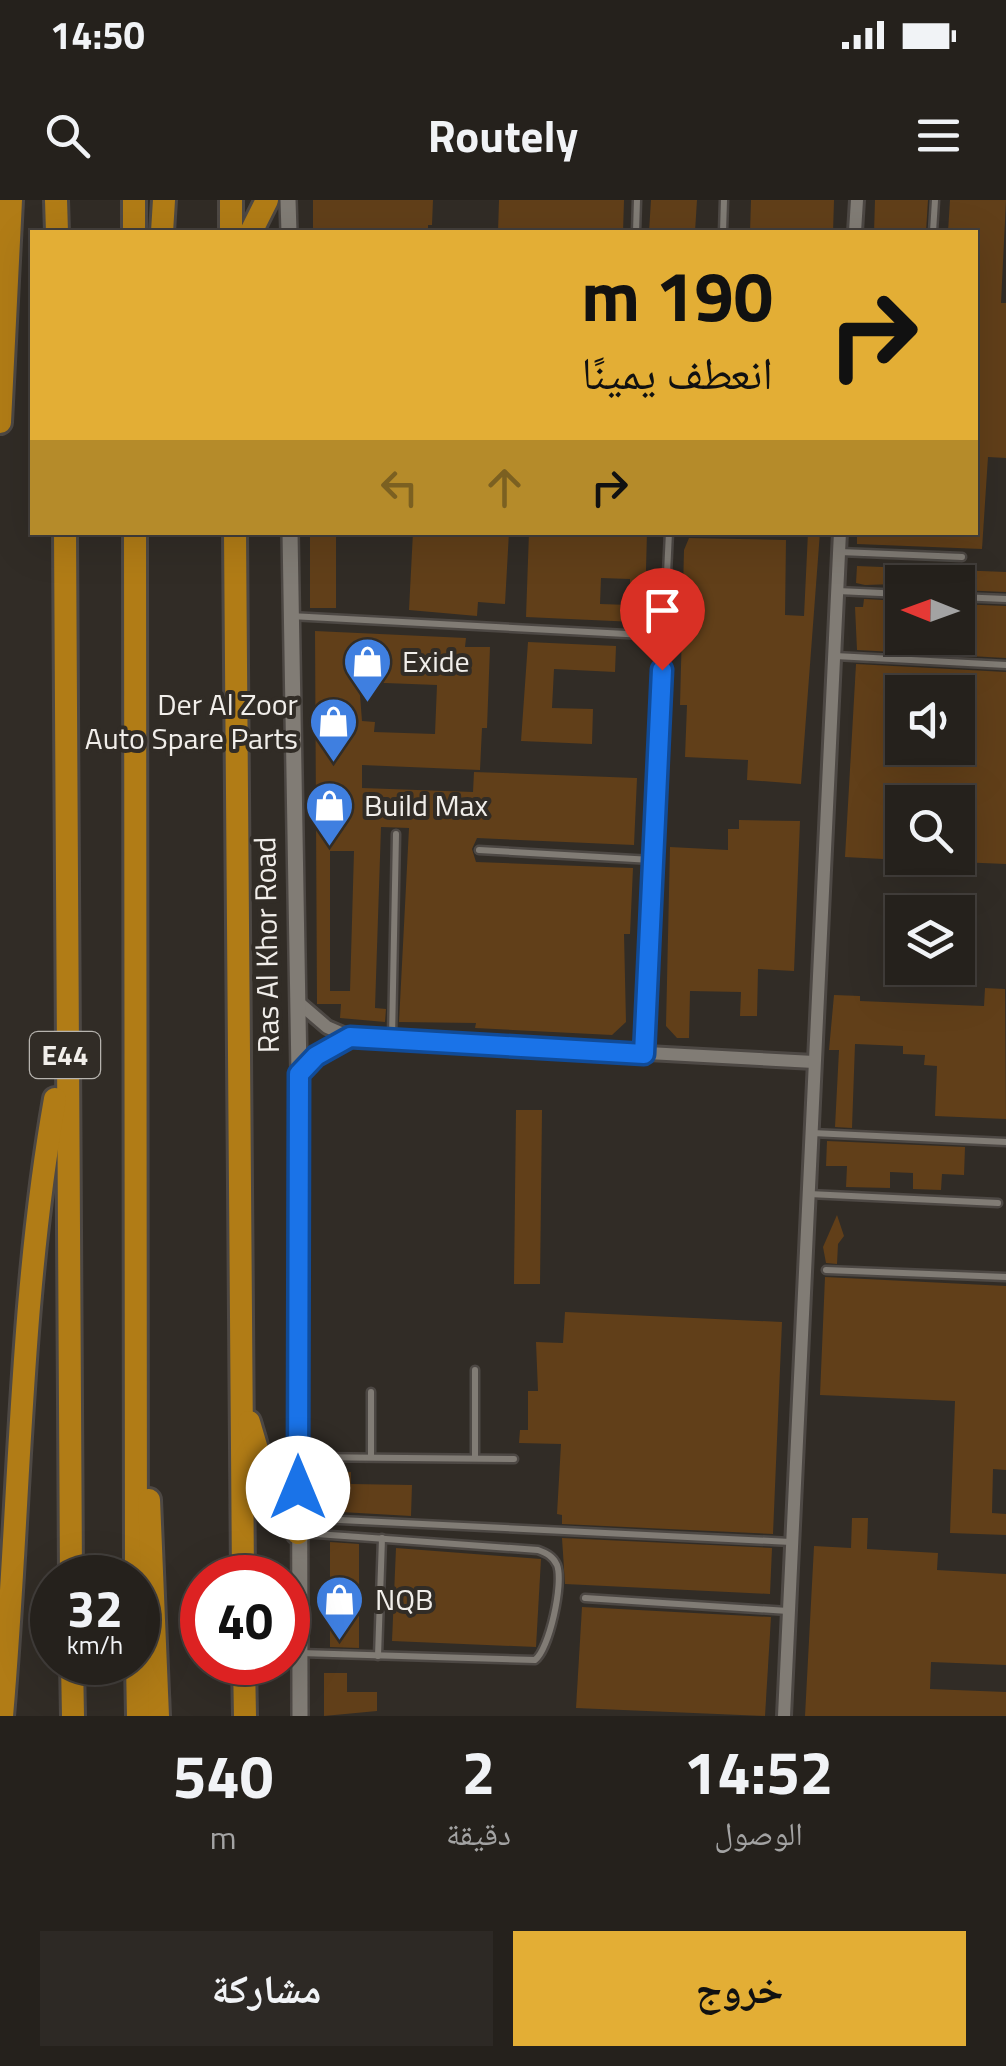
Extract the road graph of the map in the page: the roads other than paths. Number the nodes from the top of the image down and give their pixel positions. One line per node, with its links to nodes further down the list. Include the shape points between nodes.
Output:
1 (10, 200): 22 (highway)
2 (56, 200): 12 (highway)
3 (134, 200): 13 (highway)
4 (164, 200): 14 (highway)
5 (230, 200): 15 (highway)
6 (267, 200): 16 (highway)
7 (288, 200): 17 (street)
8 (637, 200): 18 (lane)
9 (724, 200): 19 (lane)
10 (857, 200): 20 (street)
11 (935, 200): 21 (lane)
12 (57, 230)
13 (134, 230)
14 (162, 230)
15 (231, 230)
16 (252, 230)
17 (289, 230)
18 (636, 230)
19 (723, 230)
20 (855, 230)
21 (934, 230)
22 (2, 320): 23 (highway)
23 (0, 422)
24 (65, 535): 47 (highway, E44)
25 (134, 535): 59 (highway, E44)
26 (235, 535): 57 (highway)
27 (290, 535): 36 (street, Ras Al Khor Road)
28 (668, 535): 37 (lane)
29 (840, 535): 30 (street)
30 (839, 552): 31 (lane); 32 (street)
31 (962, 557)
32 (837, 591): 33 (lane); 38 (street)
33 (885, 593)
34 (975, 598): 35 (lane)
35 (1006, 599)
36 (290, 616): 37 (lane); 43 (street, Ras Al Khor Road)
37 (664, 636): 42 (lane)
38 (834, 656): 39 (lane); 48 (street)
39 (1006, 666)
40 (396, 834): 45 (lane)
41 (478, 850): 42 (lane)
42 (652, 860): 46 (lane)
43 (298, 1002): 44 (street, via 326,1027); 49 (street, Ras Al Khor Road)
44 (350, 1037): 45 (street); 49 (street)
45 (392, 1039): 46 (street)
46 (644, 1054): 48 (street)
47 (65, 1057): 67 (highway, E44); 79 (highway, via 40,1218)
48 (814, 1062): 50 (street)
49 (299, 1074): 60 (street, Ras Al Khor Road)
50 (810, 1133): 51 (lane); 52 (street)
51 (1006, 1142)
52 (808, 1194): 53 (lane); 66 (street)
53 (998, 1202)
54 (826, 1270): 55 (lane)
55 (1006, 1278)
56 (476, 1370): 62 (lane)
57 (239, 1372): 64 (highway, via 259,1456); 69 (highway)
58 (371, 1392): 61 (lane)
59 (134, 1408): 68 (highway, E44); 82 (highway, via 150,1506)
60 (298, 1457): 61 (lane); 64 (street, Ras Al Khor Road)
61 (371, 1457): 62 (lane)
62 (475, 1458): 63 (lane)
63 (514, 1458)
64 (298, 1526): 65 (lane); 66 (lane); 70 (street, Ras Al Khor Road)
65 (382, 1538): 74 (lane); 74 (lane, via 538,1550 559,1572 546,1649 535,1660)
66 (792, 1542): 72 (street)
67 (70, 1555)
68 (136, 1555)
69 (242, 1555)
70 (298, 1555)
71 (584, 1598): 72 (lane)
72 (788, 1611): 85 (street)
73 (310, 1653): 74 (lane)
74 (378, 1656)
75 (72, 1685): 80 (highway)
76 (138, 1685): 81 (highway)
77 (244, 1685): 83 (highway)
78 (299, 1685): 84 (street, Ras Al Khor Road)
79 (2, 1716)
80 (73, 1716)
81 (138, 1716)
82 (158, 1716)
83 (245, 1716)
84 (300, 1716)
85 (784, 1716)

